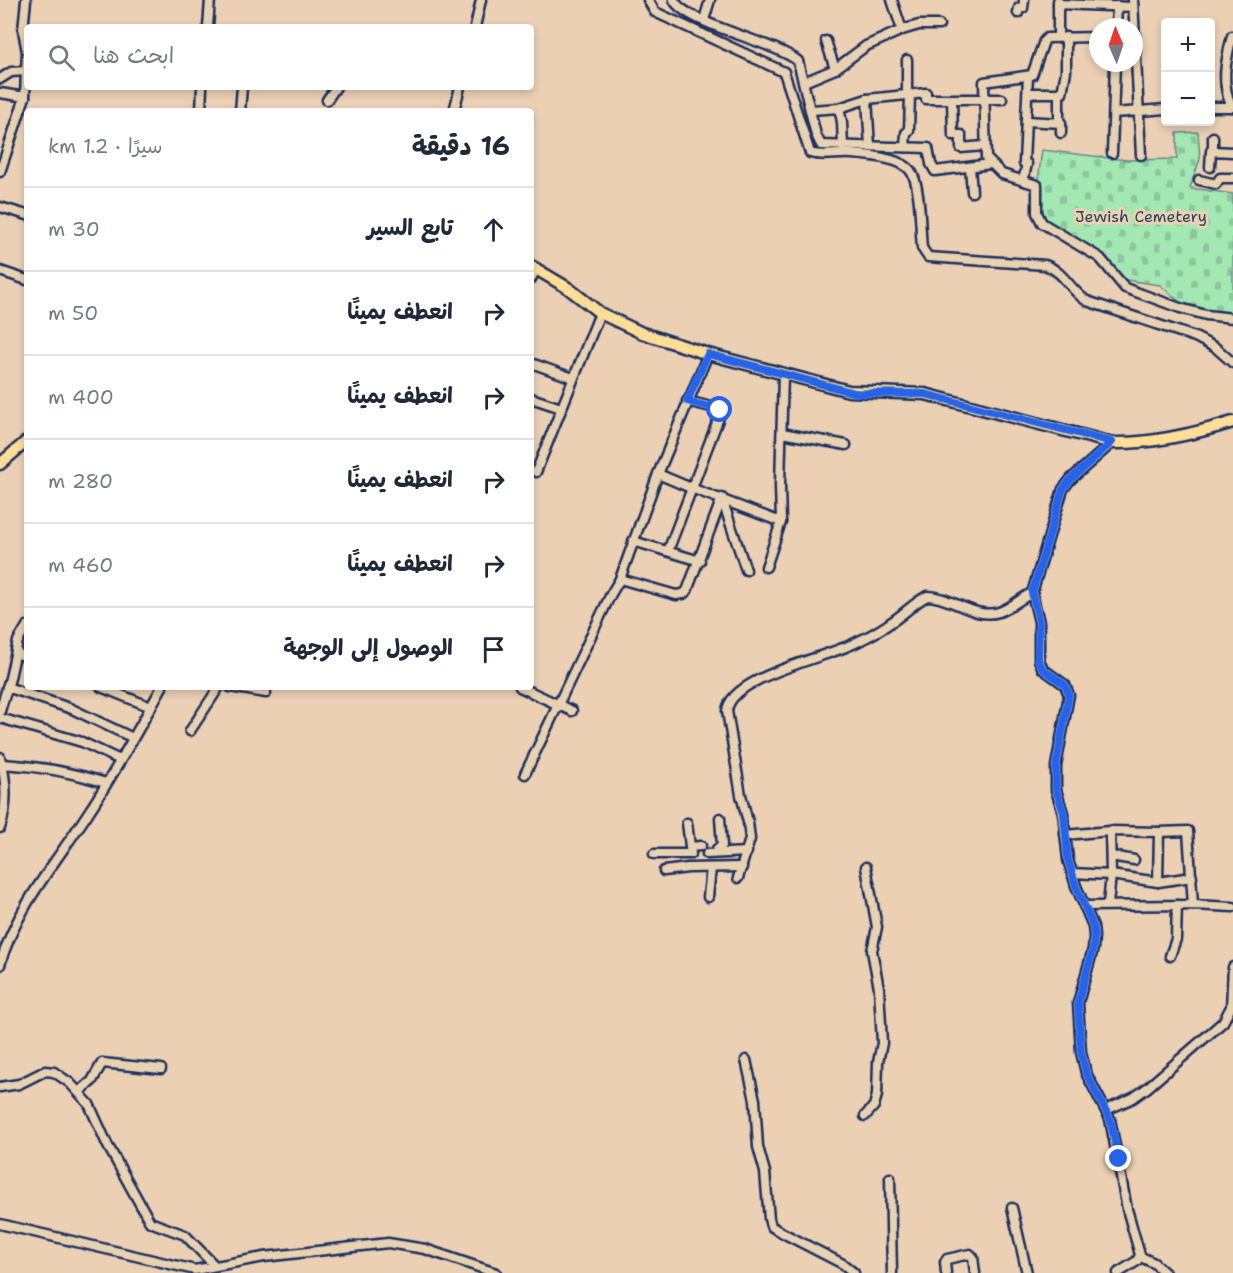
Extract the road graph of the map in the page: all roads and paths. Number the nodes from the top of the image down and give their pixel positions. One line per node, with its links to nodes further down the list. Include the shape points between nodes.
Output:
1 (26, 0): 19 (street)
2 (210, 0): 15 (street)
3 (481, 0): 16 (street)
4 (648, 0): 85 (street, via 655,12 784,72 810,153 867,156 907,167 915,181 925,255 1050,267 1087,301 1195,337)
5 (710, 0): 14 (street)
6 (892, 0): 18 (street)
7 (1024, 0): 12 (street)
8 (677, 2): 14 (street)
9 (1058, 2): 11 (street); 21 (street)
10 (1133, 3): 11 (street); 55 (street)
11 (1117, 6): 13 (street)
12 (1018, 13)
13 (1116, 18)
14 (704, 20): 31 (street, via 790,55 800,64)
15 (207, 24)
16 (476, 24)
17 (939, 24): 18 (street)
18 (902, 30): 26 (street, via 866,46)
19 (24, 36)
20 (1233, 36): 25 (street)
21 (1062, 37): 22 (street); 29 (street, via 1044,41 1032,75); 39 (street, via 1066,71)
22 (1089, 38)
23 (826, 41): 26 (street)
24 (907, 60): 40 (street)
25 (1229, 68): 48 (street, via 1227,95)
26 (835, 69): 31 (street)
27 (24, 71): 30 (street, via 11,72)
28 (1115, 72): 56 (street)
29 (1028, 76): 38 (street); 46 (street, via 985,81)
30 (0, 79)
31 (804, 82): 54 (street)
32 (25, 90): 41 (street)
33 (202, 90): 49 (street)
34 (242, 90): 50 (street)
35 (334, 90): 45 (street)
36 (459, 90): 51 (street)
37 (0, 93): 41 (street)
38 (1028, 93): 39 (street); 57 (street)
39 (1059, 93): 58 (street)
40 (908, 94): 42 (street); 43 (street, via 926,93 926,99); 64 (street, via 909,131)
41 (25, 97): 72 (street)
42 (867, 99): 52 (street); 63 (street)
43 (952, 99): 46 (street); 61 (street, via 953,135 961,135 961,148)
44 (1002, 99): 46 (street)
45 (327, 100)
46 (983, 100): 61 (street)
47 (1215, 107): 48 (street)
48 (1233, 107)
49 (201, 108)
50 (240, 108)
51 (455, 108)
52 (839, 108): 54 (street); 62 (street)
53 (1161, 109): 55 (street)
54 (811, 110): 62 (street, via 820,143)
55 (1138, 111): 56 (street); 68 (street)
56 (1114, 113): 67 (street)
57 (1026, 121): 58 (street); 75 (street, via 1027,164)
58 (1059, 122): 59 (street)
59 (1061, 133)
60 (1213, 138): 65 (street)
61 (984, 146): 69 (street, via 986,158)
62 (843, 147): 63 (street)
63 (870, 147): 64 (street)
64 (905, 147): 70 (street, via 928,148 935,171)
65 (1213, 152): 66 (street); 71 (street)
66 (1233, 152)
67 (1112, 153)
68 (1141, 155)
69 (992, 164): 70 (street); 75 (street, via 1002,174)
70 (970, 167): 76 (street)
71 (1210, 167)
72 (0, 172)
73 (1233, 178): 74 (street, via 1220,178 1216,184)
74 (1199, 180)
75 (1023, 181): 83 (street, via 1037,185 1037,213 1042,223 1101,258 1125,288 1180,308)
76 (972, 192)
77 (0, 207): 78 (street)
78 (24, 214)
79 (534, 267): 82 (main road)
80 (0, 271): 81 (street)
81 (24, 278)
82 (600, 313): 84 (main road, via 642,333); 88 (street)
83 (1233, 318)
84 (708, 354): 87 (main road); 90 (street)
85 (1233, 363)
86 (534, 364): 88 (street)
87 (783, 374): 93 (street); 94 (main road, via 855,393 925,394)
88 (573, 378): 91 (street)
89 (534, 399): 91 (street)
90 (687, 401): 99 (street); 100 (street, via 721,412)
91 (561, 408): 98 (street)
92 (1233, 422): 94 (main road, via 1169,438)
93 (782, 433): 96 (street); 102 (street)
94 (1112, 442): 109 (street, via 1063,489)
95 (24, 444): 97 (main road)
96 (846, 445)
97 (0, 464)
98 (536, 472)
99 (658, 474): 100 (street); 103 (street)
100 (691, 488): 101 (street); 104 (street)
101 (722, 498): 102 (street); 105 (street); 107 (street)
102 (781, 522): 106 (street)
103 (633, 541): 104 (street); 108 (street)
104 (668, 551): 105 (street)
105 (700, 561): 108 (street, via 683,594)
106 (766, 567)
107 (746, 570)
108 (620, 579): 120 (street)
109 (1032, 593): 136 (street, via 1039,622 1038,660 1043,669 1065,685 1069,695 1055,780); 139 (street, via 992,613 927,596 855,644 784,668 732,696 727,711 748,822)
110 (24, 632): 111 (street)
111 (16, 653): 112 (street); 113 (street)
112 (24, 656)
113 (7, 687): 122 (street); 126 (street, via 72,709)
114 (108, 690): 121 (street)
115 (158, 690): 121 (street)
116 (217, 690): 125 (street)
117 (248, 690): 119 (street)
118 (526, 690): 120 (street)
119 (266, 693)
120 (558, 705): 123 (street); 129 (street)
121 (151, 707): 126 (street)
122 (0, 711)
123 (572, 711)
124 (0, 718): 128 (street, via 82,742)
125 (190, 731)
126 (133, 738): 128 (street)
127 (1, 760): 130 (street); 133 (street, via 5,803)
128 (120, 760): 130 (street)
129 (525, 774)
130 (106, 783): 161 (street, via 22,912)
131 (720, 818): 140 (street, via 722,846)
132 (687, 823): 138 (street)
133 (0, 828)
134 (1110, 831): 135 (street); 136 (street); 143 (street)
135 (1159, 832): 151 (street, via 1188,831); 153 (street)
136 (1065, 835): 149 (street)
137 (701, 846): 138 (street)
138 (690, 847): 141 (street, via 691,854)
139 (747, 852): 140 (street); 145 (street)
140 (717, 853): 142 (street)
141 (654, 854)
142 (707, 854)
143 (1111, 856): 144 (street); 150 (street)
144 (1134, 860)
145 (742, 867): 147 (street); 152 (street)
146 (867, 867): 168 (street, via 877,927 872,951 882,1043 874,1106)
147 (711, 868): 148 (street); 154 (street)
148 (664, 871)
149 (1072, 873): 150 (street); 158 (street)
150 (1111, 875): 153 (street); 155 (street)
151 (1192, 877): 153 (street); 157 (street)
152 (738, 878)
153 (1158, 882)
154 (708, 897)
155 (1108, 904): 156 (street); 158 (street)
156 (1177, 904): 157 (street); 160 (street, via 1176,939)
157 (1193, 904): 159 (street)
158 (1084, 906): 167 (street, via 1095,940 1078,1003 1081,1052 1086,1073)
159 (1233, 907)
160 (1170, 956)
161 (0, 965)
162 (1233, 967): 167 (street, via 1231,1006 1223,1022 1147,1088)
163 (746, 1060): 175 (street, via 771,1226)
164 (161, 1069): 166 (street, via 102,1063)
165 (0, 1086): 166 (street, via 19,1084 48,1071 58,1074)
166 (79, 1092): 173 (street, via 92,1109 150,1222 185,1234)
167 (1106, 1110): 172 (street)
168 (865, 1116)
169 (890, 1178): 176 (street)
170 (1012, 1208): 179 (street)
171 (0, 1224): 173 (street, via 190,1269)
172 (1140, 1257): 180 (street); 181 (street)
173 (214, 1265): 174 (street, via 398,1243)
174 (496, 1273)
175 (854, 1273)
176 (892, 1273)
177 (946, 1273): 178 (street, via 947,1259 970,1254)
178 (975, 1273)
179 (1027, 1273)
180 (1118, 1273)
181 (1165, 1273)

